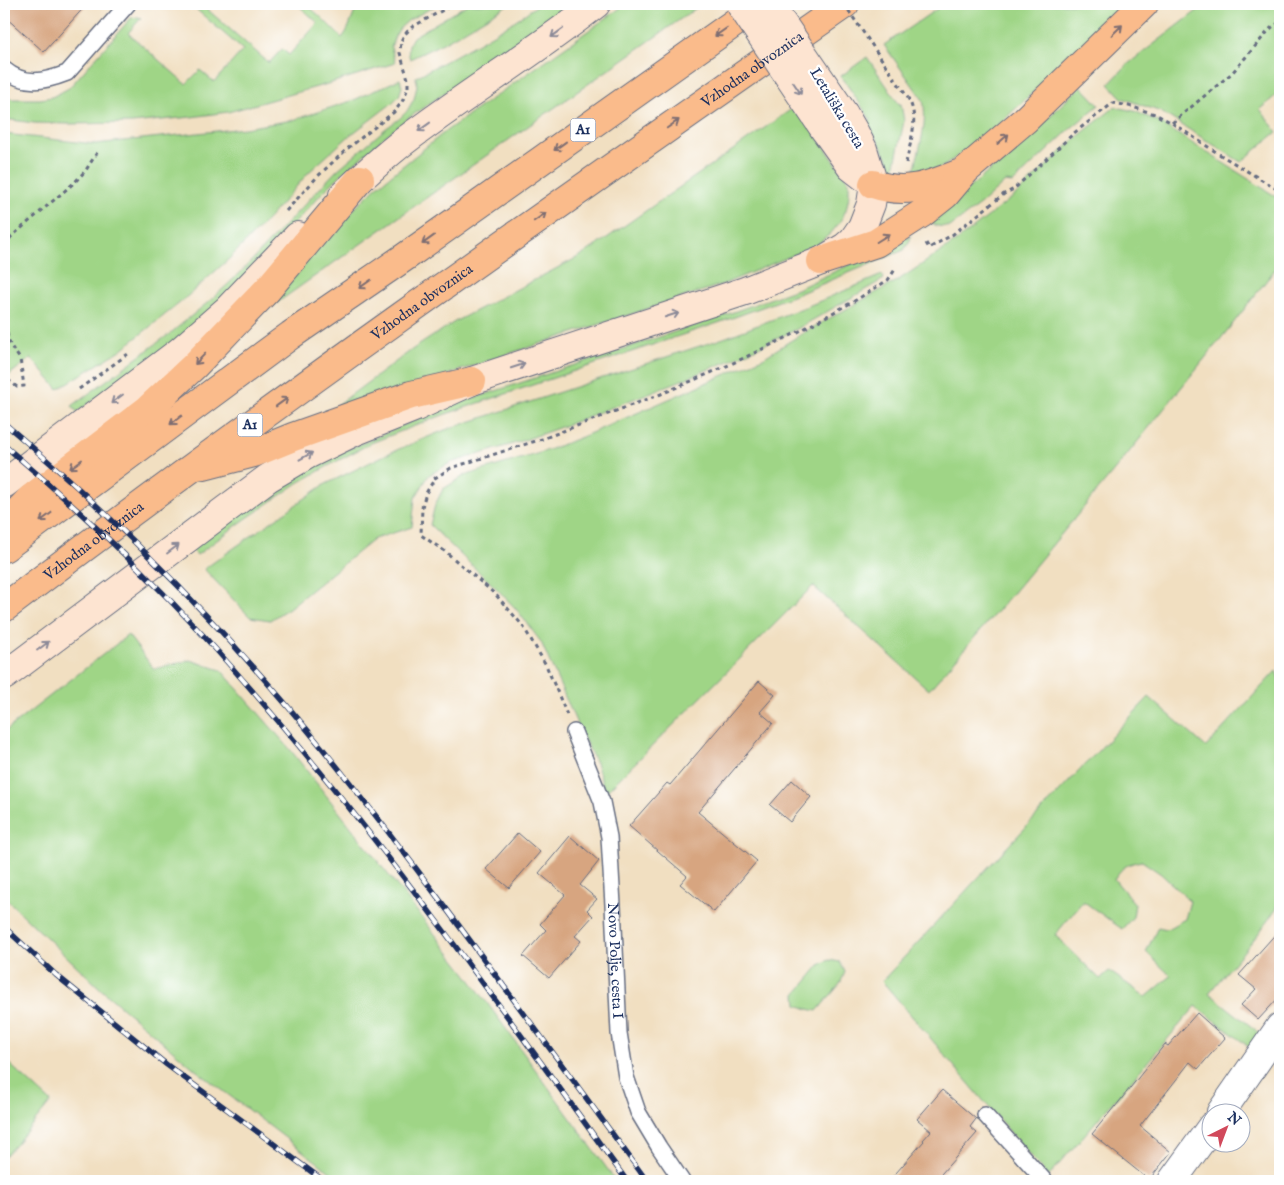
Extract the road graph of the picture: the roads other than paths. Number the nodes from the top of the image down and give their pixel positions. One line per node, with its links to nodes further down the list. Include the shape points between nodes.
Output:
1 (128, 4): 8 (lane, via 67,73 38,81 23,80)
2 (596, 4): 11 (main road, one-way to 11, via 409,138)
3 (740, 4): 9 (main road, Letališka cesta, one-way to 9, bridge)
4 (761, 4): 18 (highway, A1, one-way to 18, via 291,336)
5 (769, 4): 9 (main road, Letališka cesta, bridge)
6 (844, 4): 15 (highway, Vzhodna obvoznica / A1, one-way to 6, via 500,245)
7 (1144, 4): 10 (highway, one-way to 7, via 1026,119)
8 (4, 69)
9 (834, 122): 12 (main road, Letališka cesta, via 855,133)
10 (966, 170): 12 (highway, via 923,187 892,189); 13 (highway, one-way to 10, via 876,243 945,195)
11 (360, 179): 16 (main road, one-way to 16, via 288,245 228,309 179,352); 17 (highway, one-way to 17, via 267,290 194,366 147,410 30,499)
12 (873, 184): 13 (main road, Letališka cesta, via 871,204 858,234 845,248)
13 (821, 261): 14 (main road, Letališka cesta, one-way to 13, via 745,291)
14 (472, 382): 15 (highway, via 411,395 254,453); 20 (main road, Letališka cesta, one-way to 14, via 268,478 307,455)
15 (188, 470): 19 (highway, Vzhodna obvoznica / A1)
16 (4, 484)
17 (4, 526)
18 (4, 548)
19 (4, 608)
20 (4, 676)
21 (574, 732): 26 (lane, Novo Polje, cesta I, via 602,802 609,837 619,1033 626,1077 638,1112)
22 (1280, 1027): 23 (street)
23 (1228, 1102)
24 (985, 1115): 27 (lane)
25 (1202, 1140): 28 (street)
26 (682, 1181)
27 (1045, 1181)
28 (1172, 1181)

